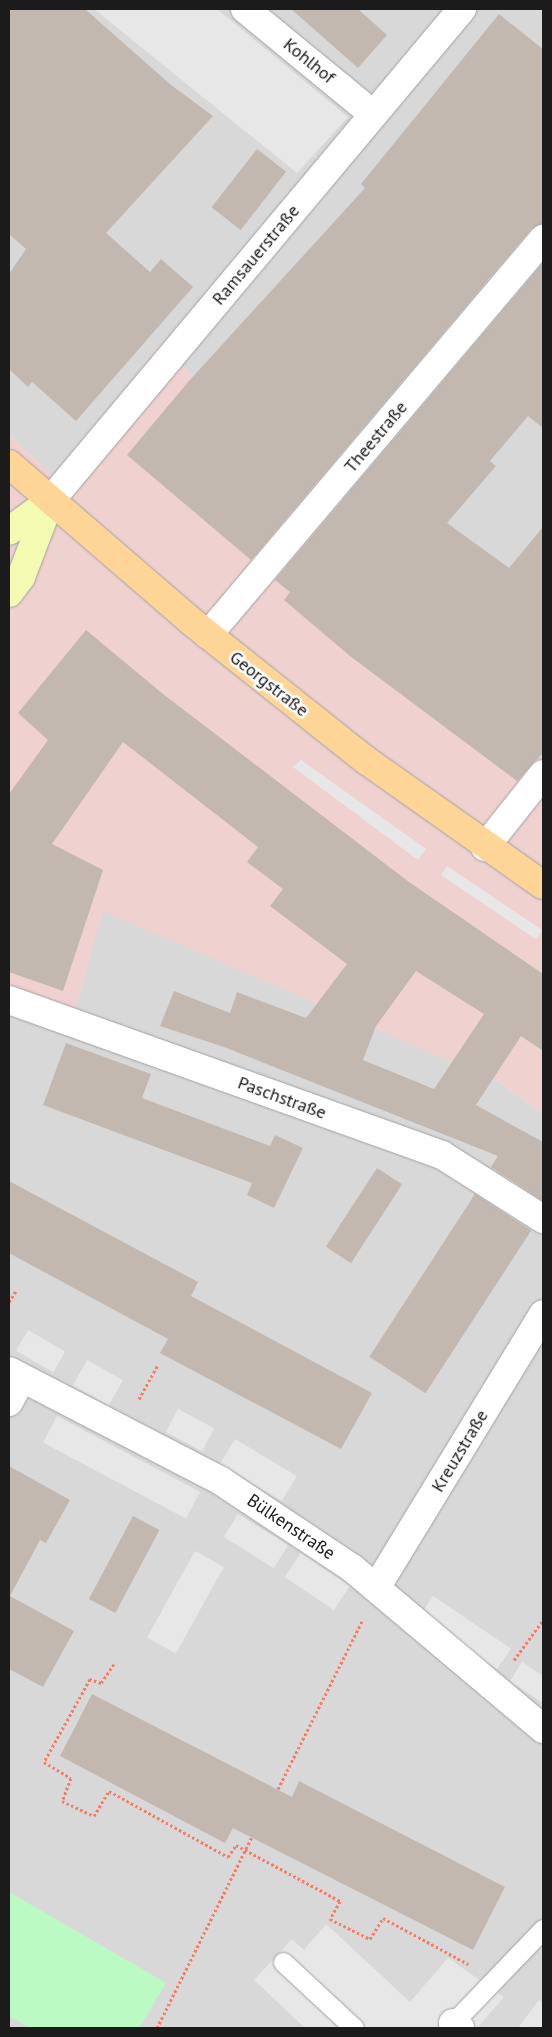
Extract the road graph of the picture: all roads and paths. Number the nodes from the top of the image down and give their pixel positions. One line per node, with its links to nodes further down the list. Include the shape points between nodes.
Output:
1 (245, 9): 3 (street, Kohlhof)
2 (462, 9): 3 (street, Ramsauerstraße)
3 (373, 114): 6 (street, Ramsauerstraße)
4 (543, 239): 9 (street, Theestraße)
5 (9, 464): 6 (main road, Georgstraße)
6 (50, 501): 7 (street); 8 (street, via 21,577); 9 (main road, Georgstraße)
7 (9, 531)
8 (9, 593)
9 (208, 635): 11 (main road, Georgstraße, via 367,761)
10 (543, 774): 11 (street)
11 (485, 847): 12 (main road, Georgstraße)
12 (543, 885)
13 (9, 1000): 14 (street, Paschstraße, via 442,1155)
14 (543, 1218)
15 (17, 1289): 16 (path)
16 (9, 1302)
17 (543, 1314): 22 (street, Kreuzstraße)
18 (158, 1365): 21 (path)
19 (15, 1375): 20 (street); 21 (street, Bülkenstraße)
20 (9, 1402)
21 (122, 1429): 22 (street, Bülkenstraße, via 221,1481 352,1568)
22 (376, 1588): 25 (street, Bülkenstraße); 27 (path)
23 (543, 1620): 25 (path)
24 (114, 1664): 29 (path, via 101,1683 90,1679 44,1762 71,1778 62,1801 94,1816 109,1791 228,1857 236,1844)
25 (495, 1688): 26 (street, Bülkenstraße)
26 (543, 1728)
27 (278, 1790)
28 (252, 1837): 29 (path)
29 (246, 1851): 32 (path, via 340,1901 330,1919 370,1940 383,1918); 34 (path)
30 (543, 1929): 32 (lane)
31 (284, 1962): 35 (lane)
32 (495, 1979): 33 (lane)
33 (454, 2026)
34 (157, 2028)
35 (354, 2028)

